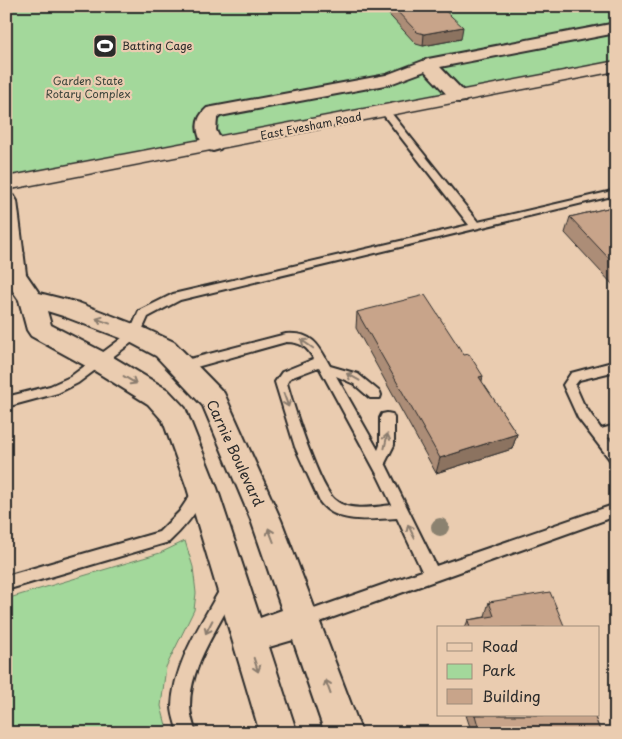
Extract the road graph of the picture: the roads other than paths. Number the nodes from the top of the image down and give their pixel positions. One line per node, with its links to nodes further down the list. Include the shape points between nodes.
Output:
1 (616, 28): 2 (street)
2 (428, 64): 4 (street); 6 (street, via 390,79 214,112 208,116 206,130)
3 (616, 66): 4 (main road, East Evesham Road)
4 (459, 97): 5 (main road, East Evesham Road)
5 (386, 112): 6 (main road, East Evesham Road); 10 (lane)
6 (213, 145): 7 (main road, East Evesham Road)
7 (6, 184)
8 (616, 191): 10 (lane)
9 (6, 201): 11 (street)
10 (476, 227): 13 (lane, via 178,297 144,314)
11 (9, 251): 12 (street, via 14,275)
12 (31, 299): 13 (street, Carnie Boulevard, one-way to 12, via 70,309); 14 (street, via 40,330)
13 (135, 334): 14 (lane); 15 (street, Carnie Boulevard, via 165,349)
14 (99, 361): 19 (lane, via 74,380 53,390); 25 (street, one-way to 25, via 158,397 175,416)
15 (182, 366): 16 (lane, one-way to 15, via 313,346 296,337 273,340); 31 (street, Carnie Boulevard, one-way to 15, via 266,520 214,400)
16 (324, 366): 18 (lane, one-way to 16, via 360,380); 24 (lane); 27 (lane, one-way to 27, via 286,375 280,382 324,500 331,506 358,514)
17 (616, 366): 22 (lane, via 575,376 569,384 582,416)
18 (375, 395)
19 (6, 402)
20 (387, 418): 24 (lane, one-way to 20, via 387,445)
21 (616, 430): 22 (lane)
22 (598, 435): 23 (lane)
23 (616, 457)
24 (378, 464): 27 (lane)
25 (202, 488): 29 (lane, via 193,504 164,537); 30 (street)
26 (616, 510): 28 (lane)
27 (402, 511): 28 (lane, one-way to 27)
28 (432, 575): 31 (lane)
29 (6, 583)
30 (231, 584): 32 (street); 33 (lane, one-way to 33, via 192,661 181,708)
31 (303, 620): 32 (street); 35 (street, Carnie Boulevard, one-way to 31)
32 (248, 638): 34 (street, one-way to 34)
33 (187, 733)
34 (279, 733)
35 (344, 733)

